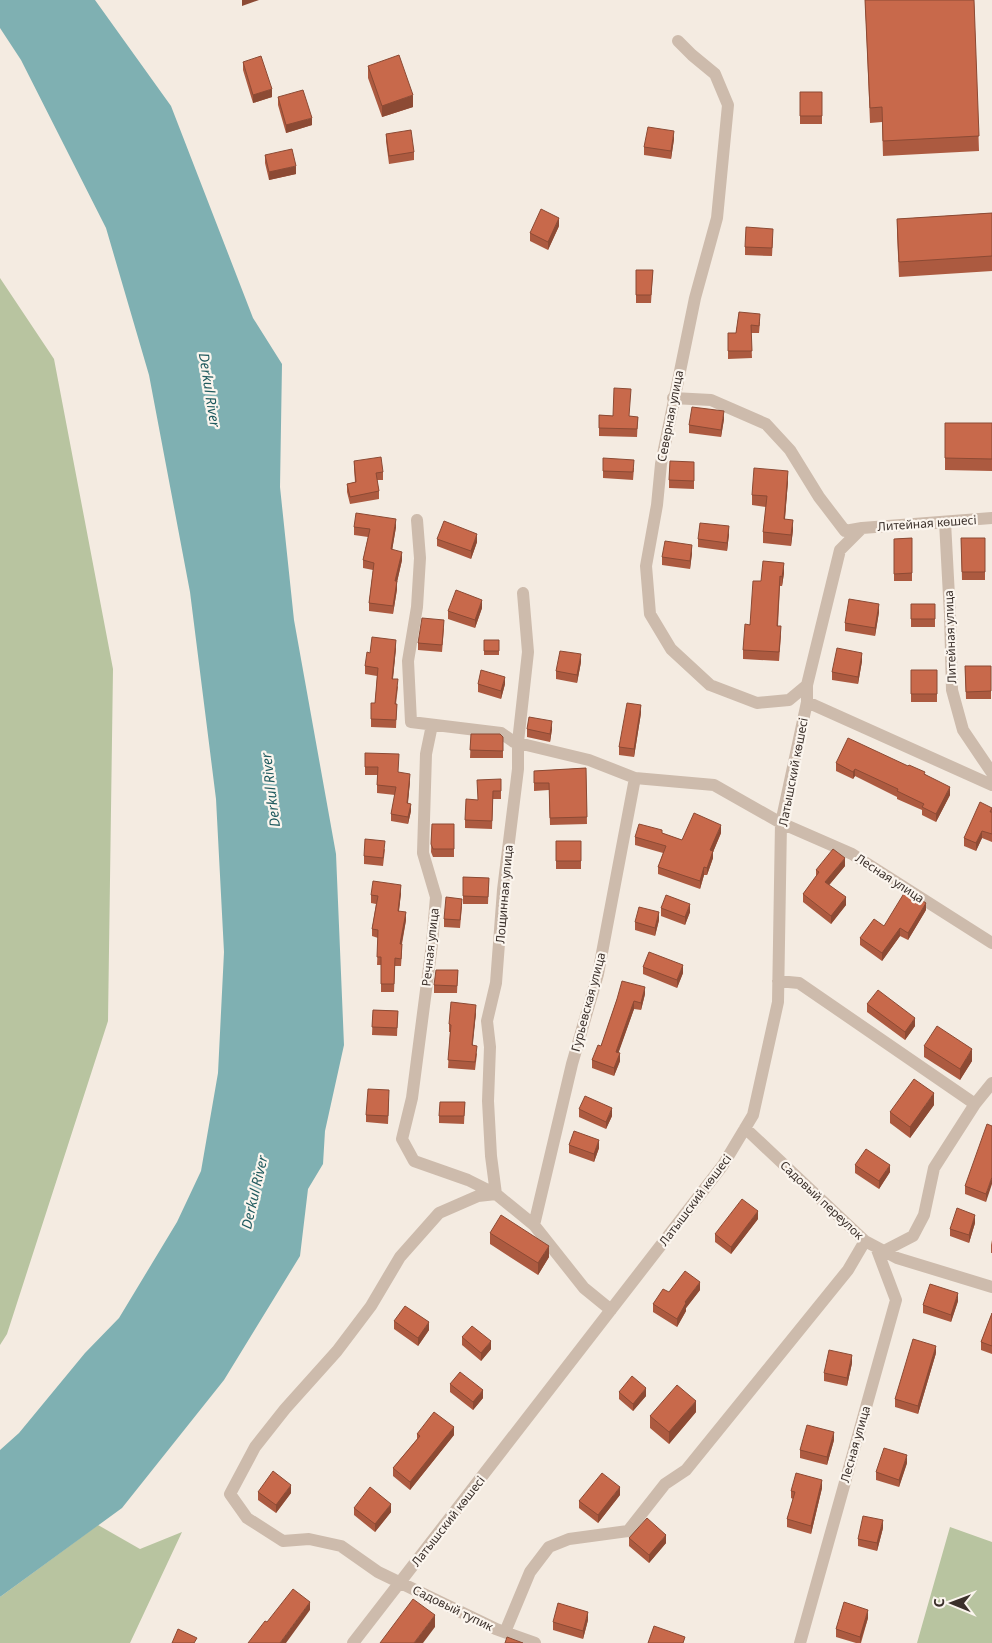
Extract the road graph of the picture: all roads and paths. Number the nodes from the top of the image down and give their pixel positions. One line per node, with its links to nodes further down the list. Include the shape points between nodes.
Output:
1 (678, 42): 2 (street, Северная улица, via 715,74 728,105 717,218)
2 (673, 398): 6 (street, Литейная көшесі, via 711,400 766,424 790,450 845,531); 8 (street, Северная улица, via 646,566 650,614 671,649 710,684 757,703 789,700)
3 (992, 518): 5 (street, Литейная көшесі)
4 (417, 520): 10 (street, Лесная улица, via 420,558 417,607 408,661 411,722)
5 (945, 522): 6 (street, Литейная көшесі); 12 (street, Литейная улица, via 952,690 963,730)
6 (862, 528): 8 (street, Латышский көшесі, via 840,550)
7 (523, 593): 11 (street, Лощинная улица, via 528,652)
8 (807, 685): 9 (street, Латышский көшесі)
9 (807, 702): 14 (street); 15 (street, Латышский көшесі)
10 (432, 725): 11 (street, Лесная улица, via 501,732); 21 (street, Речная улица, via 426,754 423,853 436,897 412,1098 402,1139 414,1161 468,1180)
11 (518, 742): 13 (street, Лесная улица, via 589,760); 21 (street, Лощинная улица, via 496,983 487,1021 490,1047 488,1100)
12 (992, 772)
13 (635, 778): 15 (street, Лесная улица, via 714,785); 22 (street, Гурьевская улица, via 598,974 572,1064)
14 (992, 785)
15 (782, 823): 16 (street, Лесная улица, via 852,854); 17 (street, Латышский көшесі)
16 (992, 943)
17 (778, 981): 19 (street, via 799,983); 20 (street, Латышский көшесі, via 778,1002 753,1115)
18 (992, 1083): 19 (street)
19 (975, 1104): 24 (street, via 934,1168 924,1215 912,1236)
20 (745, 1128): 23 (street, Садовый переулок); 26 (street, Латышский көшесі, via 723,1165)
21 (496, 1194): 22 (street); 27 (street, Садовый тупик, via 478,1196 439,1212 400,1257 371,1306 337,1352 255,1447 230,1494 247,1518 283,1541 309,1539 341,1546 378,1572)
22 (534, 1225): 26 (street, via 584,1288)
23 (865, 1241): 24 (street, Садовый переулок); 28 (street, via 848,1270 686,1470 665,1484 628,1531 569,1539 549,1547 530,1572)
24 (880, 1249): 25 (street, Садовый переулок, via 897,1258); 31 (street, Лесная улица, via 896,1300)
25 (992, 1287)
26 (611, 1310): 27 (street, Латышский көшесі)
27 (400, 1582): 28 (street, Садовый тупик); 29 (street, Латышский көшесі)
28 (505, 1632): 30 (street, Садовый тупик)
29 (353, 1643)
30 (535, 1643)
31 (800, 1643)

